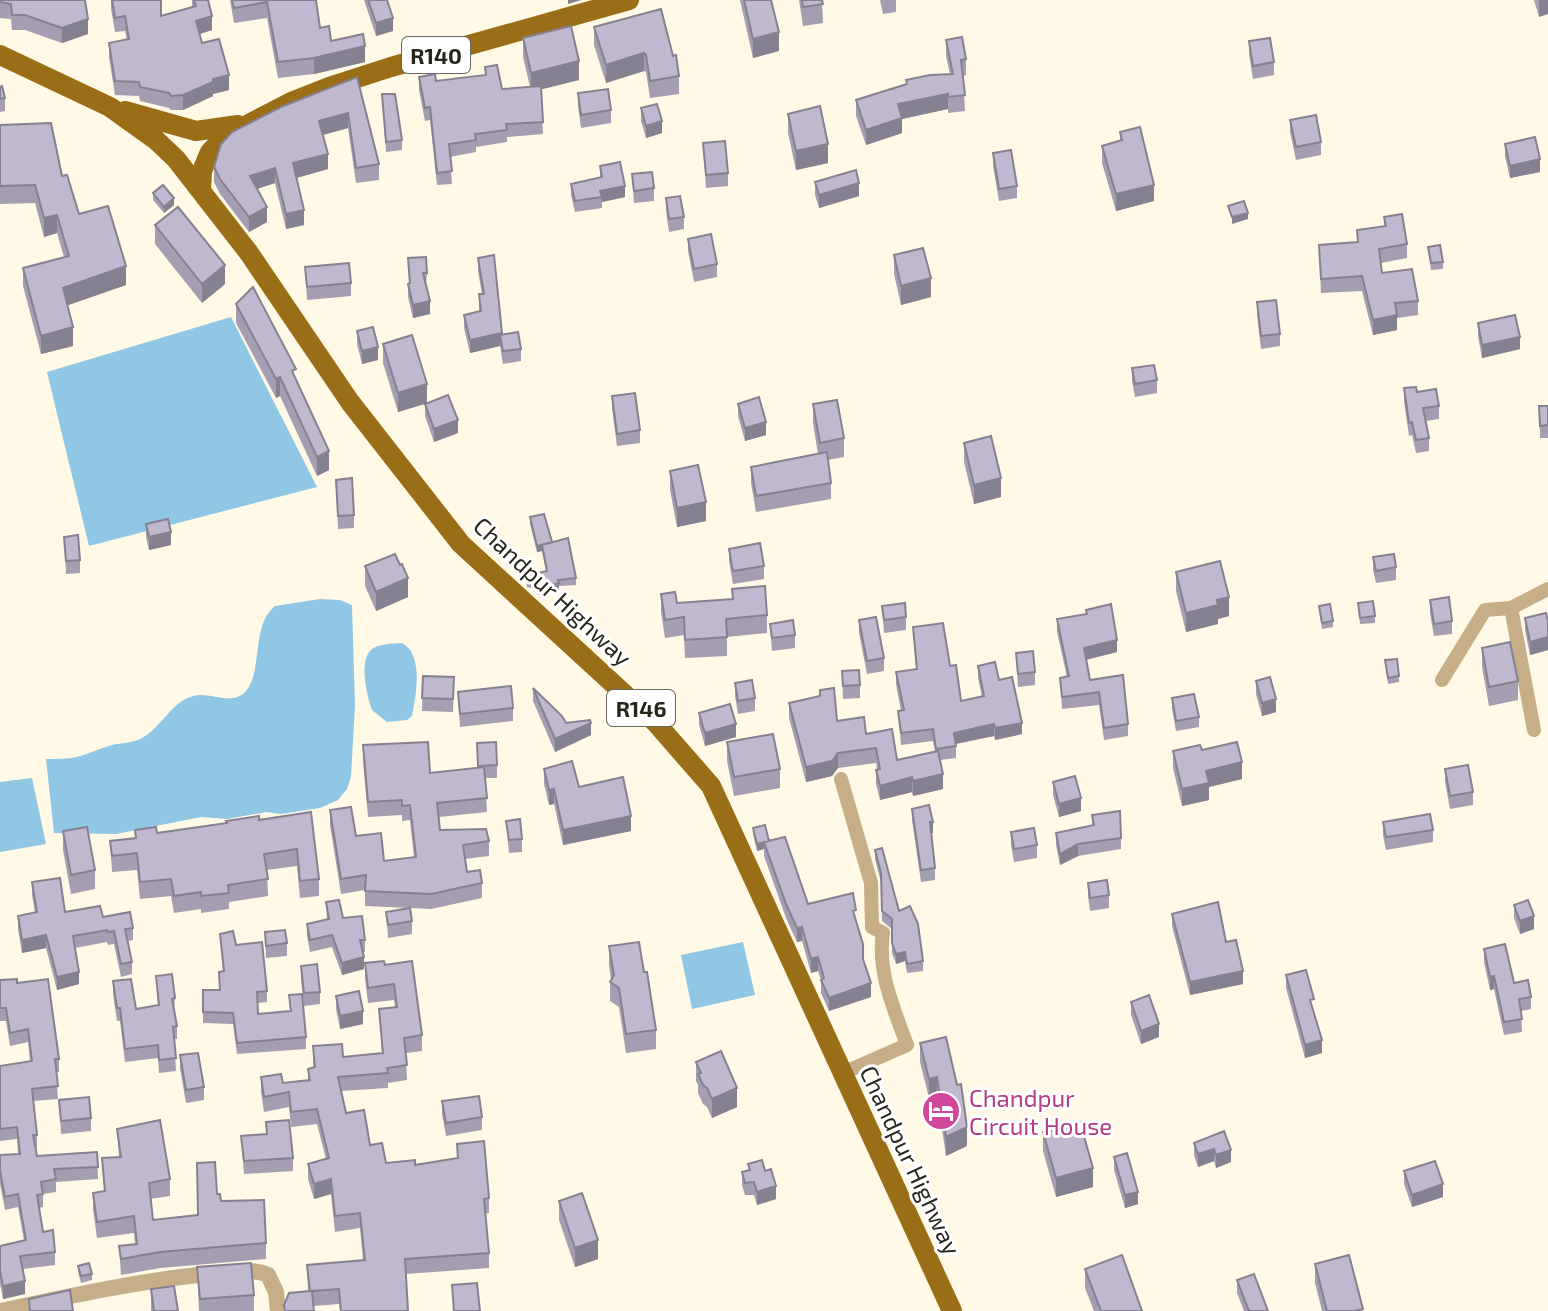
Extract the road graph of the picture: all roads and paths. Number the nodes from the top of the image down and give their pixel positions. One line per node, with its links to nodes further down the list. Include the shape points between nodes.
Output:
1 (629, 0): 4 (main road, R140, via 329,87)
2 (0, 55): 3 (main road, R140)
3 (110, 107): 4 (main road, R140, via 196,131); 5 (main road, R140, via 156,140)
4 (248, 123): 5 (main road, R140, via 210,152)
5 (201, 191): 11 (main road, Chandpur Highway / R146, via 350,402 461,544 656,723 711,786)
6 (1548, 589): 7 (street)
7 (1511, 608): 8 (street, via 1485,610); 9 (street)
8 (1442, 680)
9 (1534, 730)
10 (841, 779): 11 (street, via 871,883 872,927 883,933 880,953 886,986 907,1045)
11 (843, 1073): 14 (main road, Chandpur Highway / R146)
12 (1, 1311): 13 (street, via 154,1279 239,1271 268,1275)
13 (278, 1311)
14 (952, 1311)

